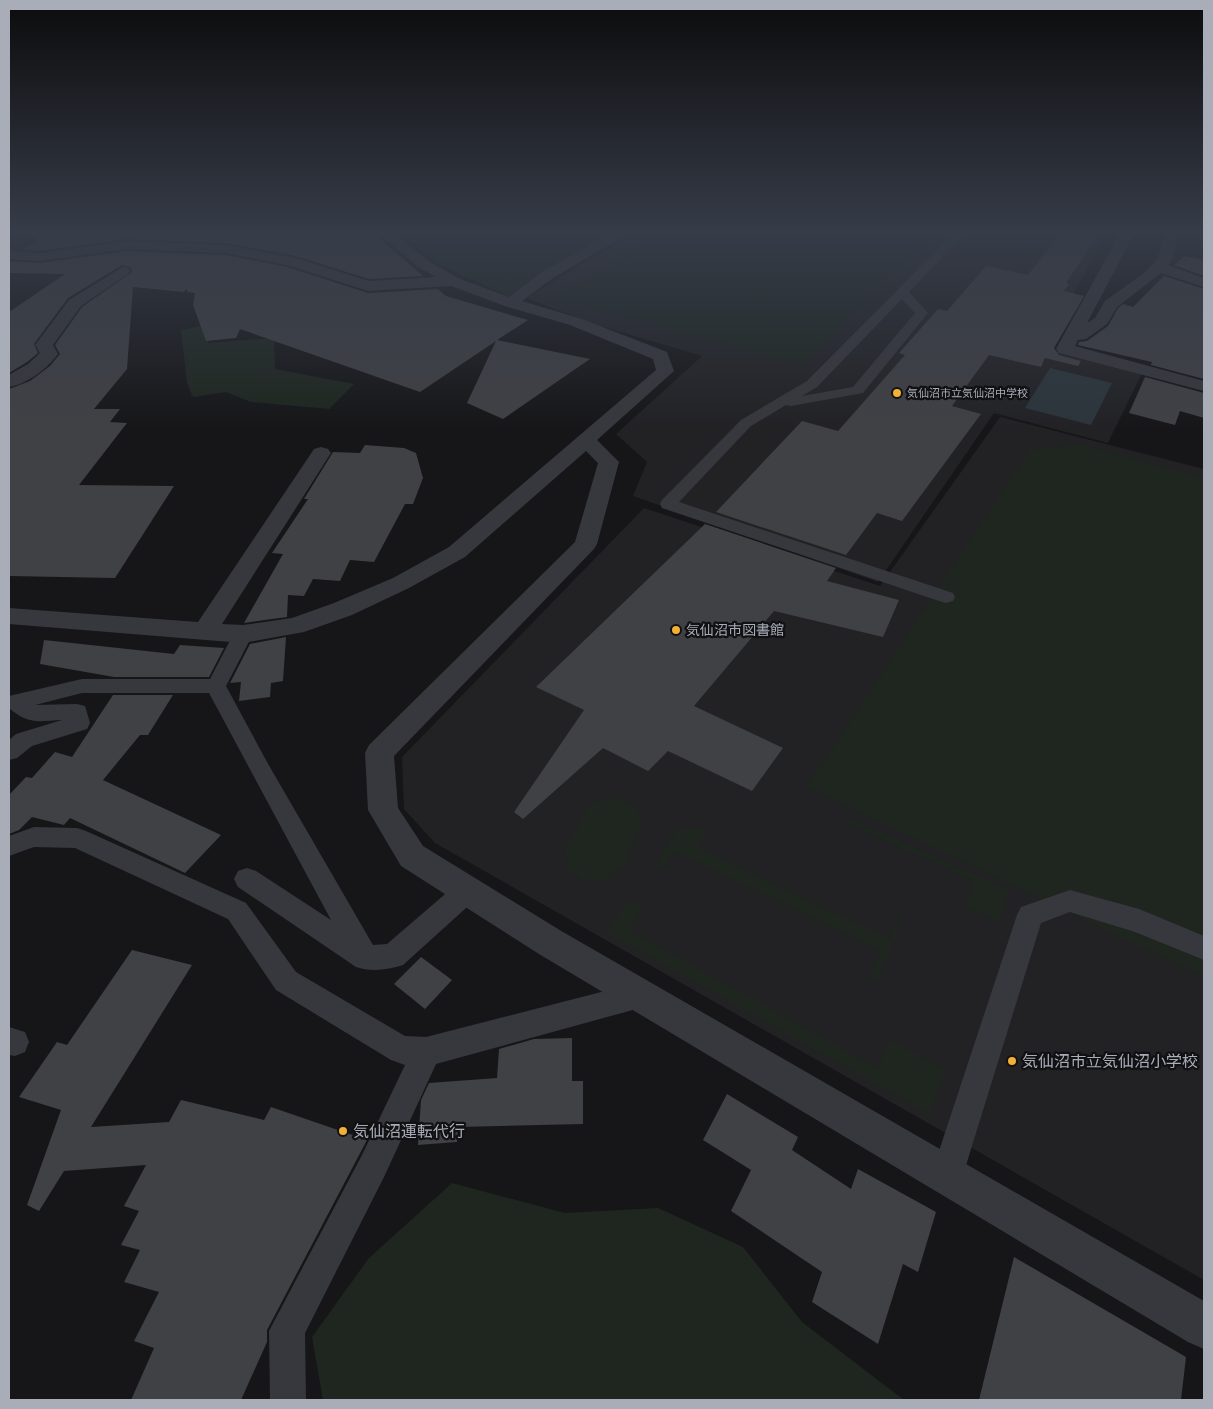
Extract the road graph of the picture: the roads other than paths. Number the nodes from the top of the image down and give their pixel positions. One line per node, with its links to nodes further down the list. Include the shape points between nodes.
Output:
1 (83, 298): 12 (street, via 75,303 44,345 49,354 34,368)
2 (498, 298): 8 (street)
3 (516, 298): 8 (street)
4 (897, 298): 9 (lane)
5 (908, 298): 11 (lane, via 922,313)
6 (1092, 298): 10 (street)
7 (1119, 298): 10 (street, via 1101,321 1086,333)
8 (512, 303): 15 (street, via 576,322 662,356 665,371)
9 (855, 340): 11 (lane); 14 (lane, via 812,384)
10 (1069, 340): 13 (street, via 1065,349)
11 (892, 349): 14 (lane, via 858,390)
12 (9, 382)
13 (1204, 386)
14 (778, 404): 17 (lane, via 746,423 668,504)
15 (586, 440): 20 (street, via 456,552 344,609 295,626); 28 (street, via 609,462 586,544 379,753 383,810 412,856)
16 (321, 453): 19 (street)
17 (946, 597)
18 (9, 616): 19 (street)
19 (204, 631): 20 (street)
20 (243, 634): 21 (lane)
21 (216, 686): 22 (lane, via 82,686); 30 (lane, via 258,768)
22 (12, 703): 23 (lane, via 29,713 77,712 79,723 24,740)
23 (9, 752)
24 (50, 838): 25 (lane, via 34,837); 26 (lane); 32 (lane, via 77,838 237,912 286,981 401,1050)
25 (9, 846)
26 (9, 855)
27 (247, 879): 30 (lane)
28 (467, 891): 30 (lane, via 393,956); 31 (street)
29 (1204, 948): 33 (lane, via 1138,921 1070,901 1030,915)
30 (366, 958)
31 (640, 996): 32 (lane); 33 (street)
32 (426, 1052): 35 (lane, via 372,1166 287,1331)
33 (947, 1175): 34 (street)
34 (1204, 1326)
35 (288, 1400)

